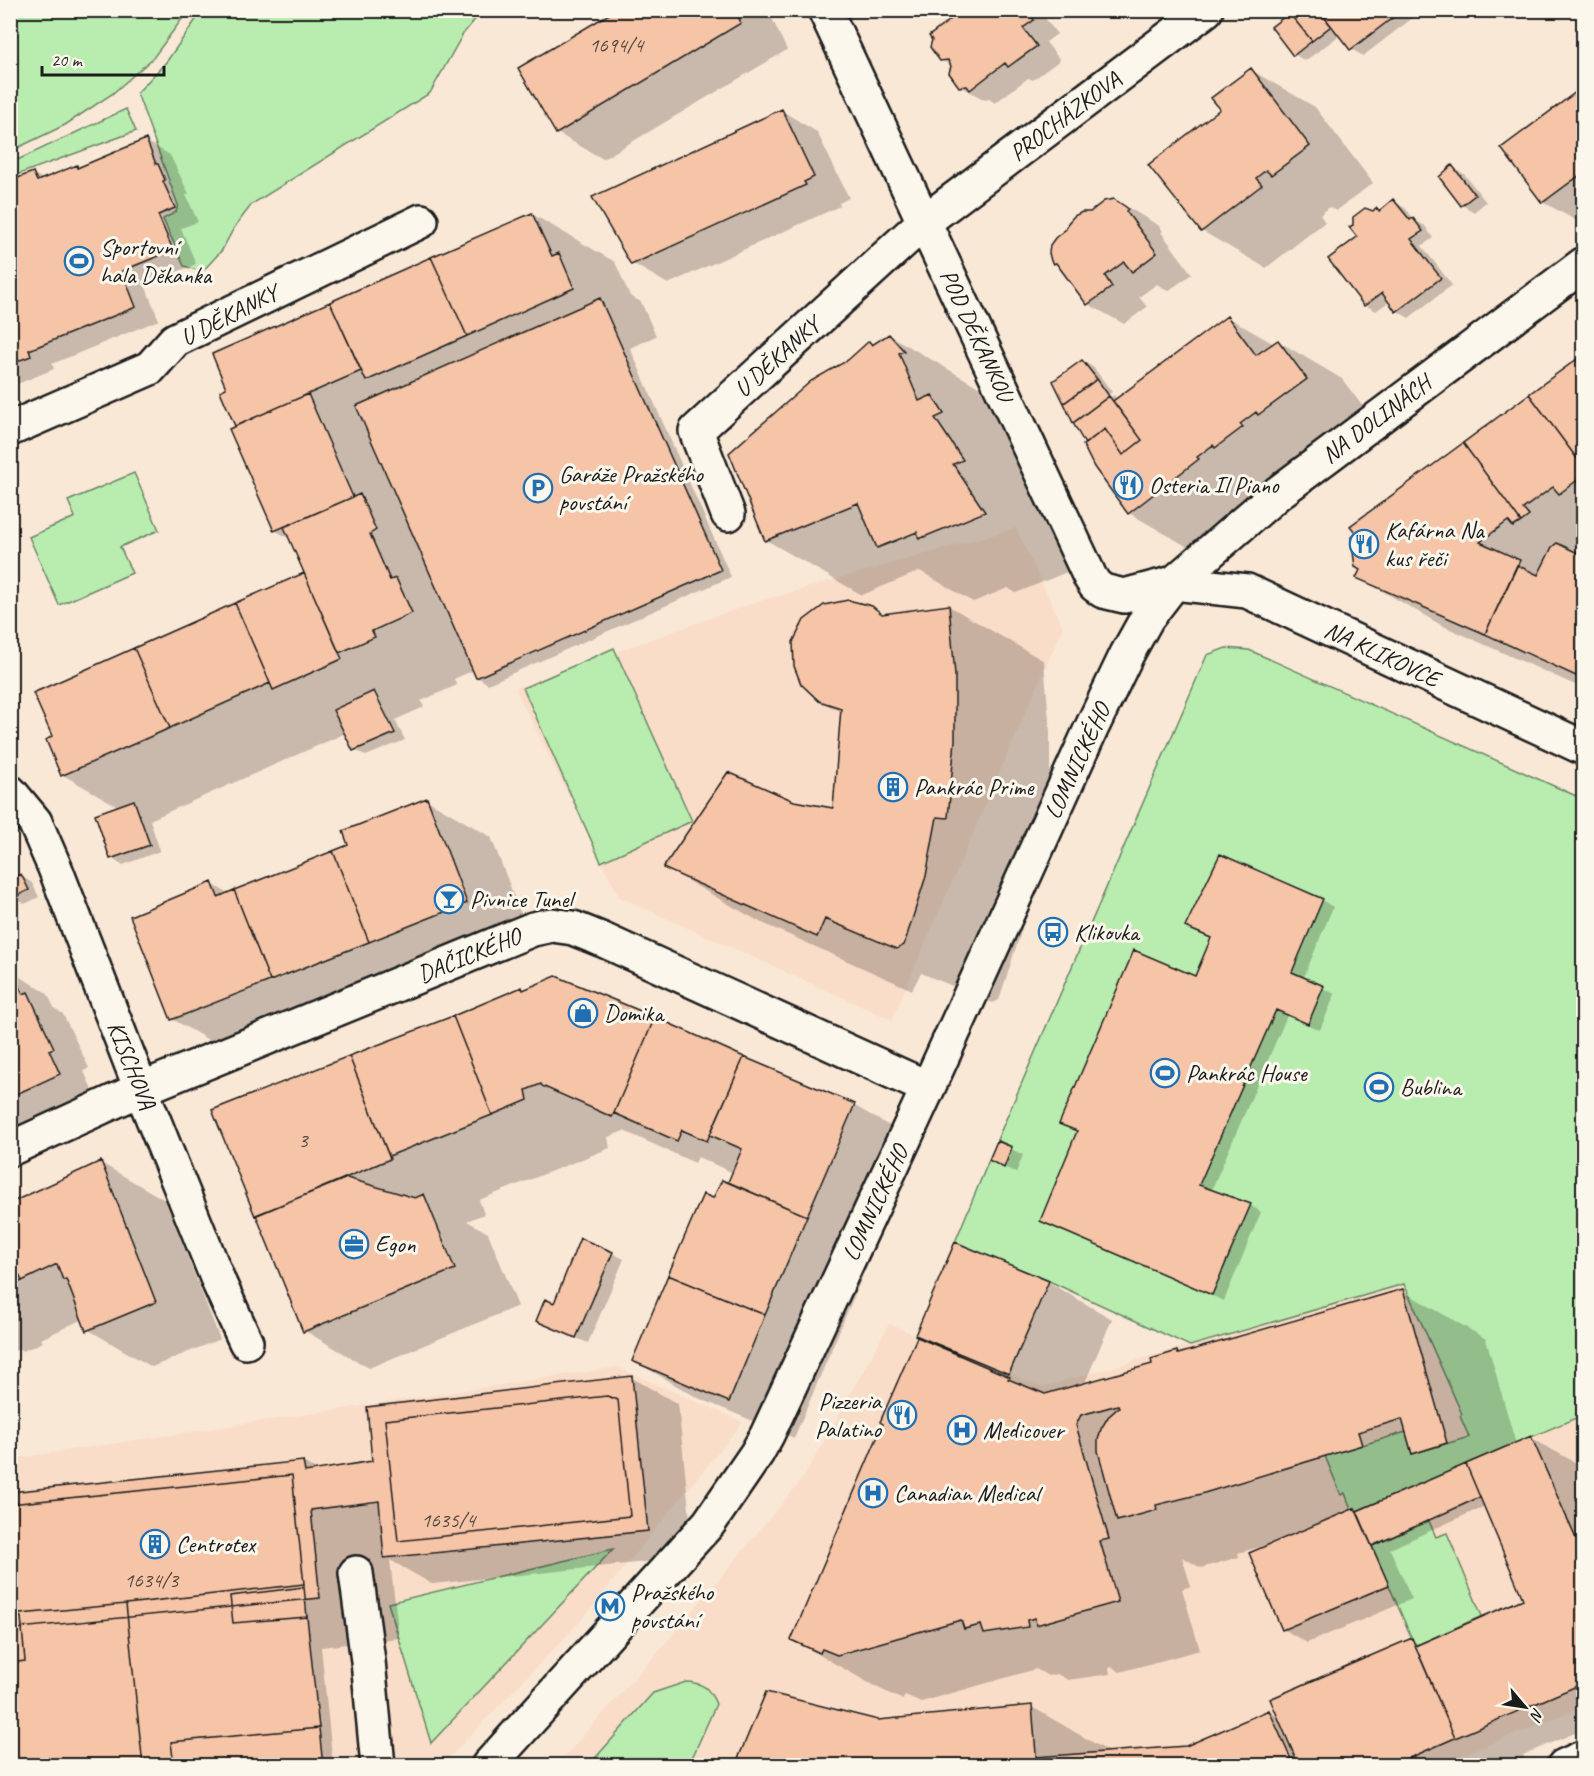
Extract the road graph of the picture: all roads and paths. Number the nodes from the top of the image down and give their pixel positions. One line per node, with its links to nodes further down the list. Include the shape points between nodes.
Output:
1 (825, 10): 4 (street, POD DĚKANKOU)
2 (1206, 10): 4 (street, PROCHÁZKOVA)
3 (421, 221): 6 (street, U DĚKANKY, via 175,340 150,368)
4 (924, 222): 7 (street, U DĚKANKY, via 696,431); 8 (street, POD DĚKANKOU, via 1095,585 1124,596)
5 (1584, 264): 8 (street, NA DOLINÁCH, via 1278,493)
6 (10, 429)
7 (728, 514)
8 (1174, 583): 9 (street, NA KLIKOVCE, via 1247,591); 11 (street, LOMNICKÉHO, via 1147,618 1090,729)
9 (1584, 748)
10 (10, 792): 12 (street, KISCHOVA, via 35,822)
11 (928, 1088): 12 (street, DAČICKÉHO, via 603,940 573,928 552,925 533,928); 18 (street, LOMNICKÉHO, via 757,1453 709,1523)
12 (141, 1089): 13 (street, DAČICKÉHO); 14 (street, KISCHOVA)
13 (10, 1149)
14 (246, 1342)
15 (356, 1573): 17 (street)
16 (1584, 1757): 19 (street)
17 (378, 1766)
18 (488, 1766)
19 (1564, 1766)

